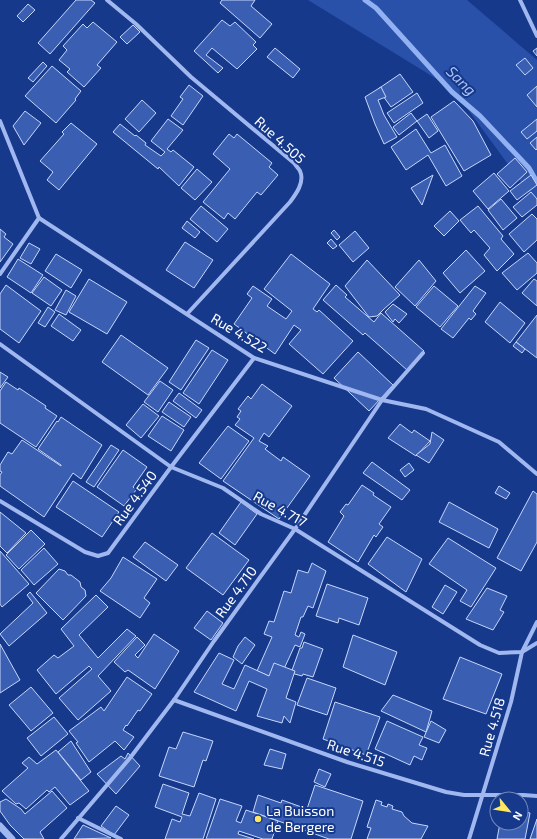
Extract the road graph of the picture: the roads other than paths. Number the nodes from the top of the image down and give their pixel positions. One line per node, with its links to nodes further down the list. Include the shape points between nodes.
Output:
1 (108, 0): 7 (street, Rue 4.505, via 191,77 301,172 299,190 290,202)
2 (520, 0): 3 (street)
3 (537, 36)
4 (0, 122): 5 (street)
5 (39, 218): 6 (street); 7 (street, Rue 4.522)
6 (0, 274)
7 (187, 314): 10 (street, Rue 4.522)
8 (0, 344): 12 (street, Rue 4.717)
9 (423, 353): 11 (street, Rue 4.710)
10 (254, 358): 11 (street, Rue 4.522); 12 (street, Rue 4.540)
11 (382, 400): 13 (street, Rue 4.522, via 426,409 499,442); 15 (street, Rue 4.710)
12 (171, 468): 14 (street, Rue 4.540, via 108,553 98,556 85,552); 15 (street, Rue 4.717, via 223,488 261,514)
13 (537, 474)
14 (0, 501)
15 (295, 529): 18 (street, Rue 4.717, via 480,645 499,653); 19 (street, Rue 4.710)
16 (537, 622): 18 (street, Rue 4.518)
17 (537, 643): 18 (street, Rue 4.717)
18 (522, 652): 20 (street, Rue 4.518, via 511,702)
19 (174, 700): 20 (street, Rue 4.515, via 347,762 446,792); 22 (street, Rue 4.710, via 130,758)
20 (483, 796): 21 (street, Rue 4.515); 27 (street, Rue 4.518)
21 (537, 796)
22 (78, 818): 25 (street, Rue 4.710); 26 (street)
23 (0, 826): 24 (street)
24 (12, 839)
25 (62, 839)
26 (121, 839)
27 (469, 839)

